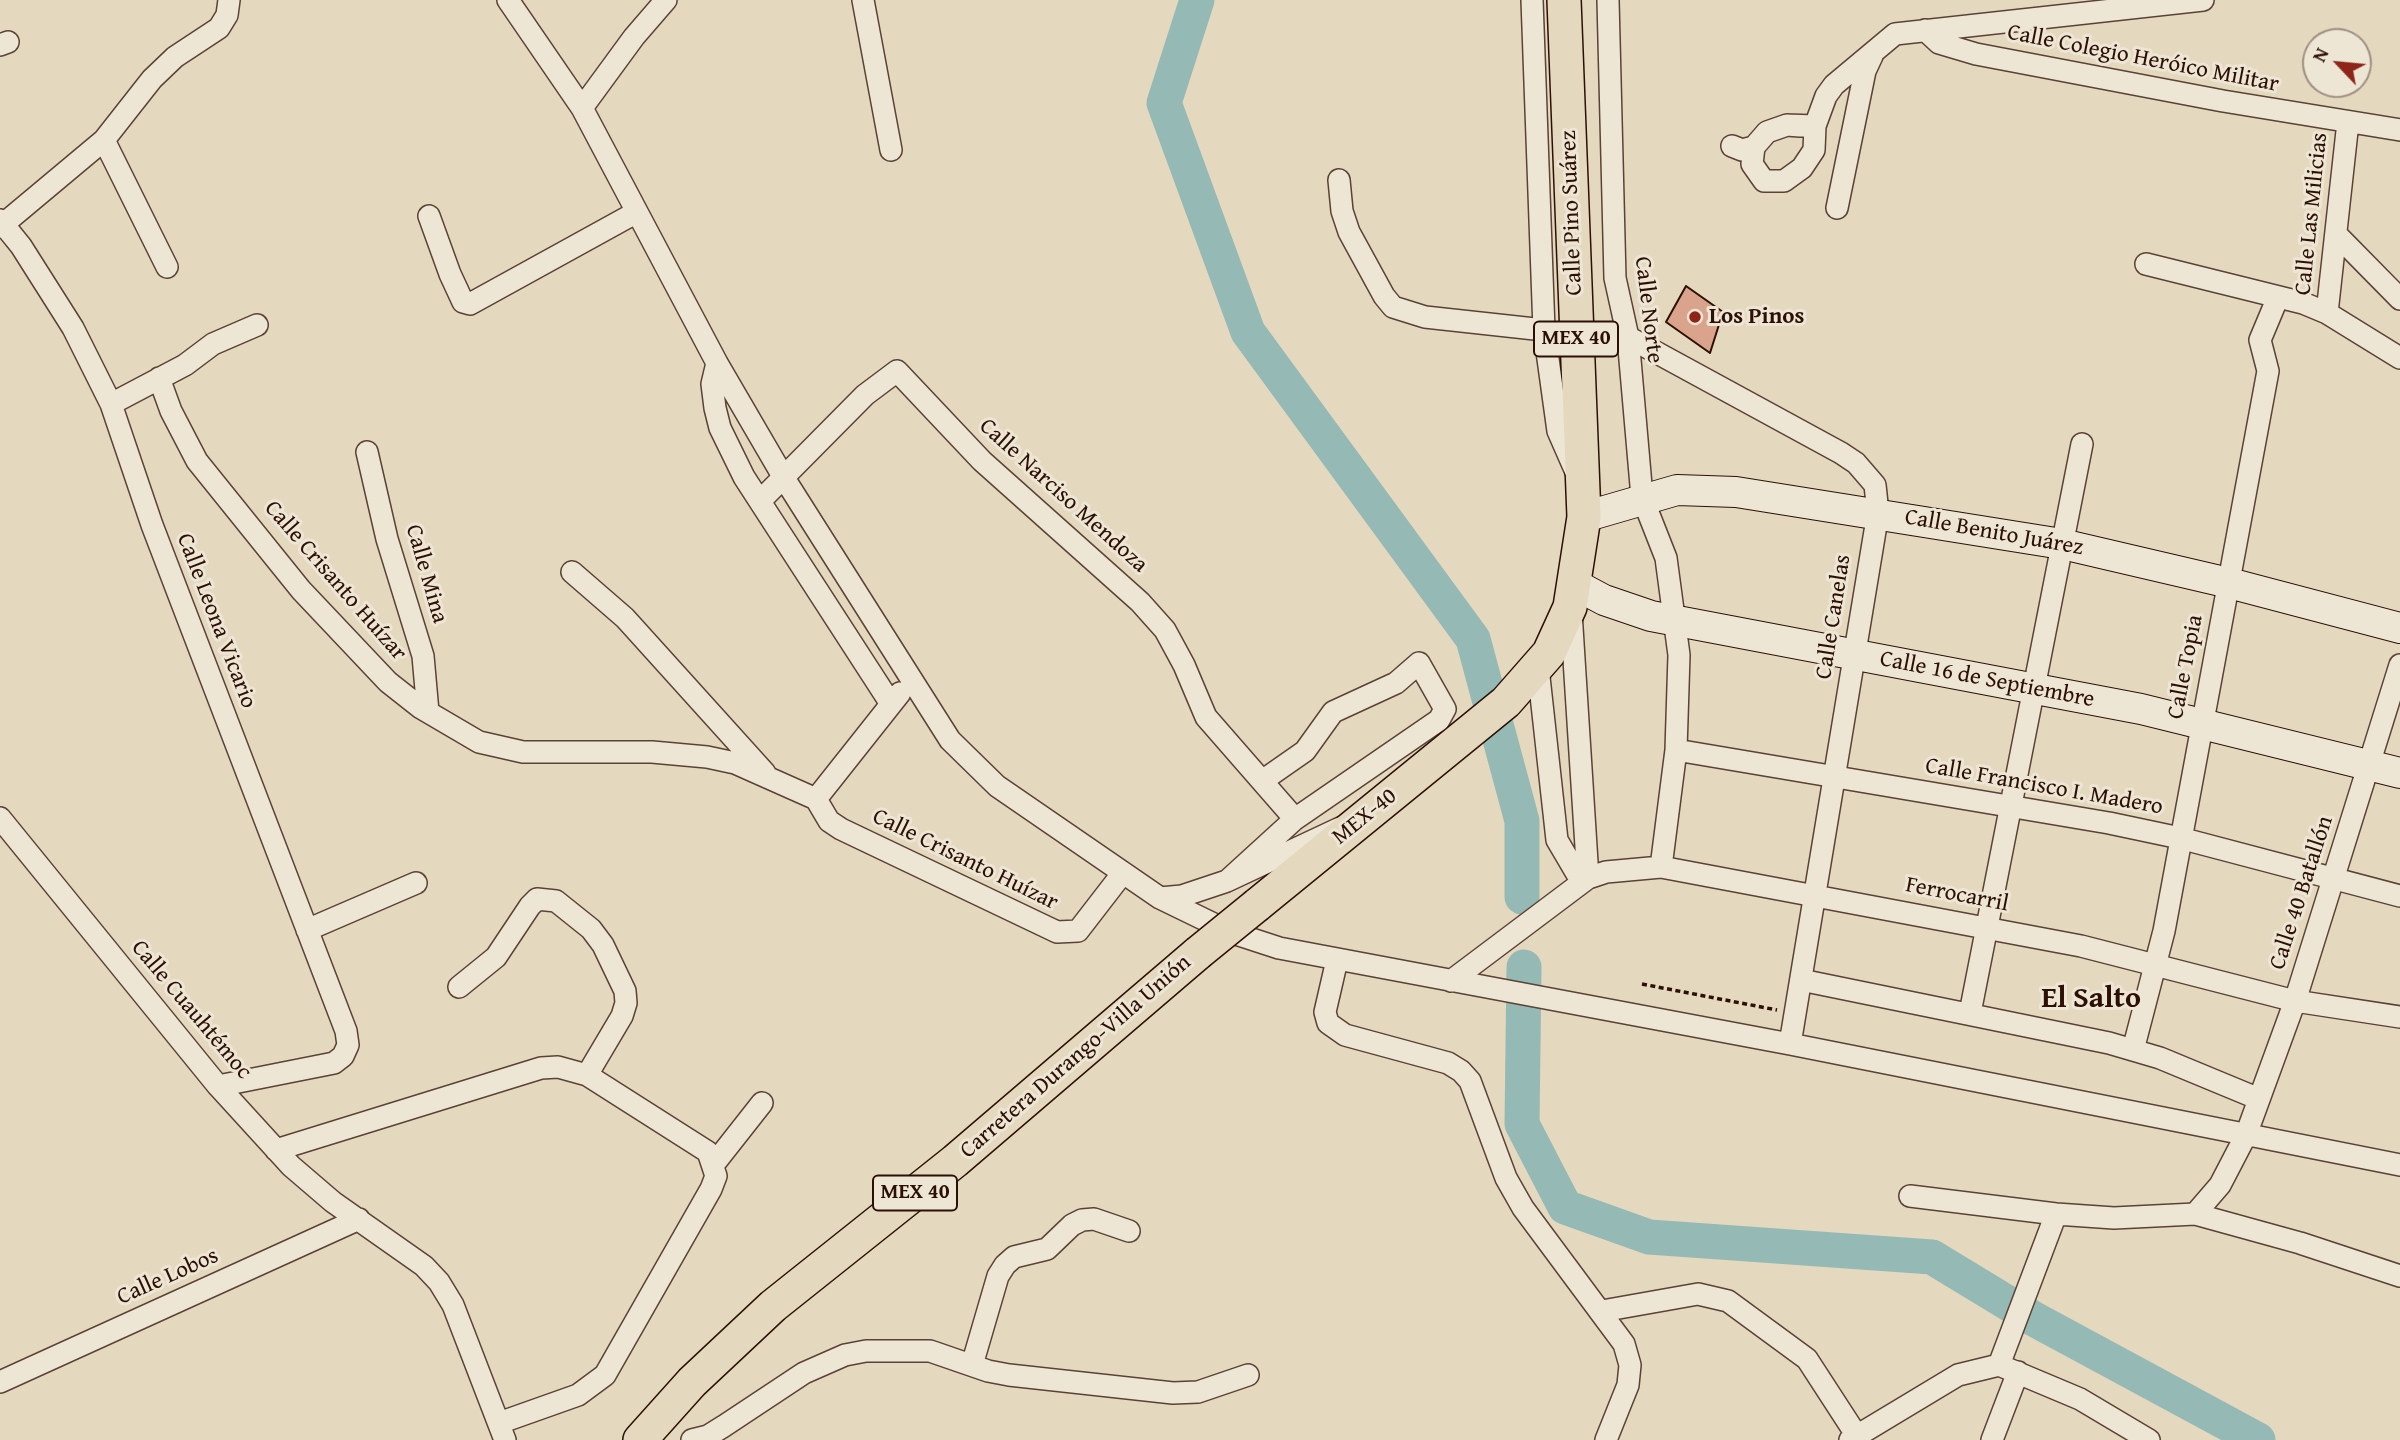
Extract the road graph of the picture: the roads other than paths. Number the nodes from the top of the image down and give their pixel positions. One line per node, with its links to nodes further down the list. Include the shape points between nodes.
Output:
1 (229, 0): 15 (street, via 219,28 175,57 152,79)
2 (508, 0): 11 (street)
3 (666, 0): 11 (street)
4 (863, 0): 18 (street)
5 (1532, 0): 31 (street)
6 (1564, 0): 40 (main road, Calle Pino Suárez / MEX 40)
7 (1608, 0): 32 (street, Calle Norte, via 1615,278)
8 (2203, 0): 9 (street)
9 (1925, 30): 10 (street, via 1895,34); 12 (street, Calle Colegio Heróico Militar, via 1939,43 1976,54)
10 (1872, 56): 13 (street, via 1834,85); 20 (street)
11 (582, 108): 21 (street)
12 (2348, 122): 14 (street, Calle Colegio Heróico Militar); 24 (street, Calle Las Milicias)
13 (1815, 126): 17 (street, via 1787,125 1767,132); 17 (street, via 1814,150 1802,168 1784,181 1764,181 1752,164)
14 (2400, 130)
15 (104, 140): 23 (street); 26 (street)
16 (1732, 146): 17 (street, via 1742,150)
17 (1754, 146)
18 (891, 150)
19 (1339, 180): 31 (street, via 1349,232 1394,307 1425,317)
20 (1837, 208)
21 (637, 212): 22 (street, via 470,304 463,302); 34 (street)
22 (429, 216)
23 (1, 224): 36 (street, Calle Leona Vicario, via 73,328)
24 (2337, 234): 28 (street); 29 (street, Calle Las Milicias)
25 (2146, 264): 27 (street)
26 (167, 267)
27 (2278, 297): 29 (street); 48 (street, Calle Topia, via 2260,340 2268,371)
28 (2400, 299)
29 (2327, 313): 33 (street)
30 (257, 325): 35 (street, via 213,344)
31 (1544, 330): 40 (street, via 1558,431)
32 (1628, 337): 41 (street, Calle Norte); 43 (street, Calle Canelas, via 1856,463 1875,485)
33 (2400, 358)
34 (717, 363): 39 (street); 42 (street, via 712,384 720,428)
35 (159, 378): 36 (street); 59 (street, Calle Crisanto Huízar, via 187,443 221,491 363,658)
36 (111, 404): 83 (street, Calle Leona Vicario, via 152,526)
37 (2082, 444): 45 (street)
38 (367, 452): 59 (street, Calle Mina, via 387,539 423,656)
39 (783, 478): 42 (street, Calle Narciso Mendoza); 46 (street); 66 (street, Calle Narciso Mendoza, via 865,395 897,371 982,461 1140,602 1165,630 1206,717)
40 (1583, 484): 44 (main road, Calle Pino Suárez / MEX 40)
41 (1642, 497): 43 (street, Calle Benito Juárez, via 1697,488); 44 (street, Calle Benito Juárez); 51 (street, Calle Norte, via 1666,558)
42 (760, 501): 49 (street)
43 (1878, 513): 45 (street, Calle Benito Juárez); 53 (street, Calle Canelas)
44 (1584, 516): 50 (main road, Calle Pino Suárez / MEX 40)
45 (2062, 544): 48 (street, Calle Benito Juárez); 57 (street)
46 (840, 568): 49 (street); 56 (street)
47 (572, 572): 64 (street, via 625,618)
48 (2229, 583): 52 (street, Calle Benito Juárez); 60 (street, Calle Topia)
49 (815, 587): 58 (street)
50 (1573, 596): 51 (street, Calle 16 de Septiembre); 55 (main road, Calle Pino Suárez / MEX 40); 76 (street)
51 (1676, 621): 53 (street, Calle 16 de Septiembre); 61 (street)
52 (2400, 628)
53 (1854, 655): 57 (street, Calle 16 de Septiembre); 65 (street, Calle Canelas)
54 (2400, 665): 62 (street, Calle 40 Batallón)
55 (1538, 668): 71 (main road, MEX-40 / MEX 40, via 1474,730); 76 (street, via 1557,840 1577,874)
56 (910, 680): 58 (street); 74 (street, via 950,740 980,773)
57 (2033, 688): 60 (street, Calle 16 de Septiembre); 68 (street)
58 (891, 704): 67 (street)
59 (428, 712): 64 (street, Calle Crisanto Huízar, via 479,742 500,748 681,754 735,763)
60 (2202, 722): 62 (street, Calle 16 de Septiembre); 72 (street, Calle Topia)
61 (1676, 750): 65 (street, Calle Francisco I. Madero); 73 (street)
62 (2371, 765): 63 (street, Calle 16 de Septiembre); 75 (street, Calle 40 Batallón)
63 (2400, 773)
64 (766, 775): 67 (street, Calle Crisanto Huízar)
65 (1835, 778): 68 (street, Calle Francisco I. Madero); 79 (street, Calle Canelas)
66 (1262, 781): 70 (street, Calle Narciso Mendoza); 70 (street, via 1305,751 1333,712 1395,683 1419,663 1445,709 1439,720)
67 (816, 799): 74 (street, Calle Crisanto Huízar, via 821,811 841,829 1057,933 1078,931)
68 (2009, 808): 72 (street, Calle Francisco I. Madero); 82 (street)
69 (0, 818): 96 (street, Calle Cuauhtémoc)
70 (1295, 819): 77 (street)
71 (1355, 825): 77 (street, via 1320,835); 84 (main road, MEX-40 / MEX 40, bridge)
72 (2180, 838): 75 (street, Calle Francisco I. Madero); 86 (street, Calle Topia)
73 (1661, 867): 76 (street, Ferrocarril); 79 (street, Ferrocarril)
74 (1122, 874): 81 (street)
75 (2335, 877): 80 (street, Calle Francisco I. Madero); 90 (street, Calle 40 Batallón)
76 (1588, 878): 88 (street, Ferrocarril)
77 (1227, 881): 81 (street)
78 (416, 883): 83 (street)
79 (1814, 895): 82 (street, Ferrocarril); 87 (street, Calle Canelas)
80 (2400, 896)
81 (1160, 898): 85 (street, via 1230,932)
82 (1986, 927): 86 (street, Ferrocarril); 91 (street)
83 (307, 930): 96 (street, Calle Leona Vicario, via 346,1031 344,1056 328,1065)
84 (1198, 953): 116 (main road, Carretera Durango-Villa Unión / MEX 40, via 955,1161 773,1306 701,1373)
85 (1337, 960): 88 (street); 109 (street, via 1325,1012 1328,1023 1345,1035 1461,1070 1470,1081 1495,1154 1523,1208)
86 (2157, 965): 90 (street, Ferrocarril); 94 (street, Calle Topia)
87 (1801, 980): 91 (street); 93 (street, Calle Canelas)
88 (1451, 981): 93 (street)
89 (459, 987): 95 (street, via 496,957 537,899 556,901 603,945 625,991 622,1016)
90 (2295, 1002): 92 (street, Ferrocarril); 97 (street, Calle 40 Batallón)
91 (1970, 1013): 94 (street)
92 (2400, 1017)
93 (1790, 1044): 99 (street)
94 (2133, 1050): 97 (street)
95 (587, 1075): 100 (street, via 558,1067 541,1068); 101 (street, via 699,1144)
96 (218, 1086): 100 (street, Calle Cuauhtémoc)
97 (2259, 1099): 99 (street, Calle 40 Batallón)
98 (762, 1103): 101 (street)
99 (2246, 1135): 102 (street); 105 (street, Calle 40 Batallón, via 2220,1185)
100 (276, 1150): 106 (street, Calle Cuauhtémoc, via 314,1187)
101 (715, 1164): 114 (street, via 711,1189 606,1375 578,1395)
102 (2400, 1165)
103 (1910, 1196): 104 (street)
104 (2056, 1214): 105 (street, via 2114,1218); 111 (street, via 2008,1344)
105 (2195, 1214): 108 (street)
106 (359, 1219): 113 (street, Calle Lobos); 114 (street, Calle Cuauhtémoc, via 439,1282 453,1305)
107 (1129, 1231): 110 (street, via 1094,1219 1082,1220 1047,1249 1014,1257 998,1276)
108 (2400, 1276)
109 (1602, 1311): 115 (street, via 1698,1294 1728,1301 1807,1359); 119 (street, via 1624,1344 1630,1365 1622,1405)
110 (972, 1365): 112 (street, via 1009,1375 1173,1393 1198,1392); 118 (street, via 910,1349 845,1355 804,1373 708,1436)
111 (2008, 1368): 115 (street, via 1958,1375); 120 (street); 121 (street, via 2080,1399)
112 (1248, 1375)
113 (0, 1382)
114 (502, 1431)
115 (1854, 1438)
116 (640, 1440): 117 (street)
117 (652, 1440)
118 (692, 1440)
119 (1606, 1440)
120 (1992, 1440)
121 (2148, 1440)

